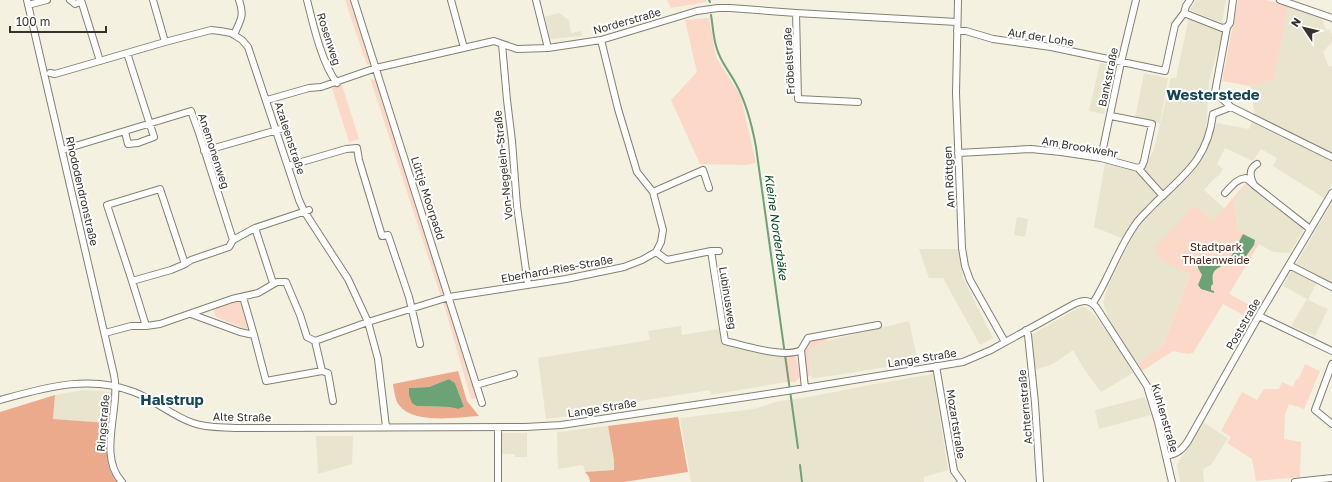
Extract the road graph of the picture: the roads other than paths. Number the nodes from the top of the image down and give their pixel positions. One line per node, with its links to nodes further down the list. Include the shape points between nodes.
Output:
1 (47, 0): 15 (street)
2 (70, 0): 14 (street, via 75,4)
3 (153, 0): 24 (street)
4 (239, 0): 22 (street, via 243,10)
5 (307, 0): 33 (street, Rosenweg, via 315,33 330,75)
6 (354, 0): 31 (street, Lüttje Moorpadd)
7 (451, 0): 26 (street)
8 (536, 0): 27 (street)
9 (958, 0): 19 (street, Am Röttgen)
10 (1136, 0): 30 (street, Bankstraße)
11 (1190, 0): 17 (street)
12 (1233, 0): 20 (street, via 1230,23)
13 (1280, 0): 18 (street)
14 (81, 1): 29 (street)
15 (27, 2): 41 (street, Rhododendronstraße)
16 (796, 13): 19 (street, Norderstraße); 23 (street, Norderstraße, via 730,8 702,10); 35 (street, Fröbelstraße, via 798,99)
17 (1184, 13): 20 (street, via 1222,28); 30 (street, Auf der Lohe, via 1176,25 1165,71)
18 (1332, 18)
19 (958, 22): 21 (street, Am Röttgen)
20 (1227, 27): 36 (street, via 1215,92)
21 (957, 31): 30 (street, Auf der Lohe); 43 (street, Am Röttgen)
22 (234, 35): 24 (street, Azaleenstraße, via 211,30); 34 (street, Azaleenstraße, via 248,47)
23 (601, 40): 27 (street, Norderstraße); 51 (street, via 637,172)
24 (165, 42): 28 (street, Azaleenstraße)
25 (502, 44): 26 (street, Norderstraße, via 494,41); 27 (street, Norderstraße, via 517,50); 66 (street, Von-Negelein-Straße, via 517,206)
26 (464, 48): 31 (street, Norderstraße)
27 (548, 48)
28 (127, 53): 29 (street, Azaleenstraße); 38 (street)
29 (100, 61): 32 (street, Azaleenstraße, via 55,74)
30 (1121, 62): 37 (street, Bankstraße)
31 (376, 68): 33 (street, Norderstraße); 69 (street, Lüttje Moorpadd)
32 (50, 73)
33 (336, 83): 34 (street, Norderstraße)
34 (267, 100): 39 (street, Azaleenstraße)
35 (858, 102)
36 (1231, 108): 44 (street); 54 (street, via 1213,114 1202,153)
37 (1111, 116): 45 (street, Bankstraße); 48 (street, via 1152,124 1144,161)
38 (150, 124): 40 (street); 40 (street, via 154,137 138,143 128,144); 42 (street, Anemonenweg, via 191,111)
39 (279, 130): 42 (street); 47 (street, Azaleenstraße)
40 (125, 132): 41 (street)
41 (62, 150): 78 (street, Rhododendronstraße)
42 (204, 151): 58 (street, Anemonenweg)
43 (958, 153): 45 (street, Am Brookwehr, via 1030,149); 81 (street, Am Röttgen, via 965,266 975,290)
44 (1332, 157)
45 (1102, 158): 48 (street, Am Brookwehr)
46 (1257, 164): 49 (street, via 1251,171)
47 (288, 166): 55 (street, Azaleenstraße); 71 (street, via 357,148 382,236 388,235)
48 (1138, 168): 54 (street)
49 (1254, 185): 52 (street, via 1246,178 1241,179); 57 (street)
50 (709, 188): 51 (street, via 703,170)
51 (653, 192): 61 (street, via 663,230)
52 (1225, 193)
53 (1332, 194): 57 (street, Poststraße)
54 (1163, 196): 70 (street, via 1136,223)
55 (307, 211): 56 (street); 74 (street, Azaleenstraße, via 348,279)
56 (255, 228): 58 (street); 65 (street)
57 (1310, 229): 63 (street, Poststraße)
58 (232, 240): 62 (street, via 229,247)
59 (711, 251): 60 (street, Lubinusweg); 61 (street, Lubinusweg, via 667,260); 83 (street, Lubinusweg, via 725,341 778,352)
60 (719, 251)
61 (656, 252): 66 (street, Eberhard-Ries-Straße, via 624,267)
62 (185, 264): 64 (street); 64 (street, via 160,189 113,203 107,205)
63 (1289, 265): 67 (street); 73 (street, Poststraße)
64 (132, 281): 76 (street)
65 (273, 283): 68 (street, via 258,293); 80 (street, via 286,282 307,337)
66 (528, 285): 69 (street, Eberhard-Ries-Straße)
67 (1332, 287)
68 (243, 297): 72 (street); 79 (street)
69 (449, 297): 71 (street, Eberhard-Ries-Straße); 89 (street, Lüttje Moorpadd)
70 (1093, 303): 77 (street, Lange Straße, via 1079,302); 98 (street, Kuhlenstraße, via 1147,386)
71 (411, 309): 74 (street, Eberhard-Ries-Straße); 82 (street)
72 (191, 314): 76 (street); 79 (street)
73 (1259, 316): 84 (street); 98 (street, Poststraße, via 1183,449)
74 (368, 322): 80 (street, Eberhard-Ries-Straße); 96 (street, Azaleenstraße, via 378,359)
75 (878, 325): 83 (street, via 808,338)
76 (146, 326): 78 (street, via 131,326)
77 (1026, 330): 81 (street, Lange Straße); 103 (street, Achternstraße, via 1035,403)
78 (105, 333): 90 (street, Rhododendronstraße)
79 (254, 336): 87 (street, via 266,381)
80 (315, 341): 87 (street)
81 (1005, 342): 86 (street, Lange Straße, via 963,362)
82 (420, 344)
83 (801, 350): 91 (street)
84 (1332, 351)
85 (1332, 364): 95 (street, via 1315,410)
86 (936, 366): 91 (street, Lange Straße); 102 (street, Mozartstraße, via 954,471)
87 (322, 371): 93 (street, via 328,373)
88 (514, 374): 89 (street)
89 (476, 385): 94 (street, Lüttje Moorpadd)
90 (116, 386): 92 (street, Alte Straße, via 73,383); 96 (street, Alte Straße, via 141,395 187,420 204,426); 100 (street, Ringstraße, via 110,461 113,471)
91 (803, 388): 97 (street, Lange Straße, via 561,425)
92 (0, 400)
93 (333, 401)
94 (482, 403)
95 (1332, 424)
96 (386, 427): 97 (street, Alte Straße)
97 (497, 427): 101 (street)
98 (1166, 456): 104 (street, Kuhlenstraße)
99 (1332, 478): 105 (street)
100 (122, 482)
101 (498, 482)
102 (962, 482)
103 (1040, 482)
104 (1172, 482)
105 (1295, 482)

